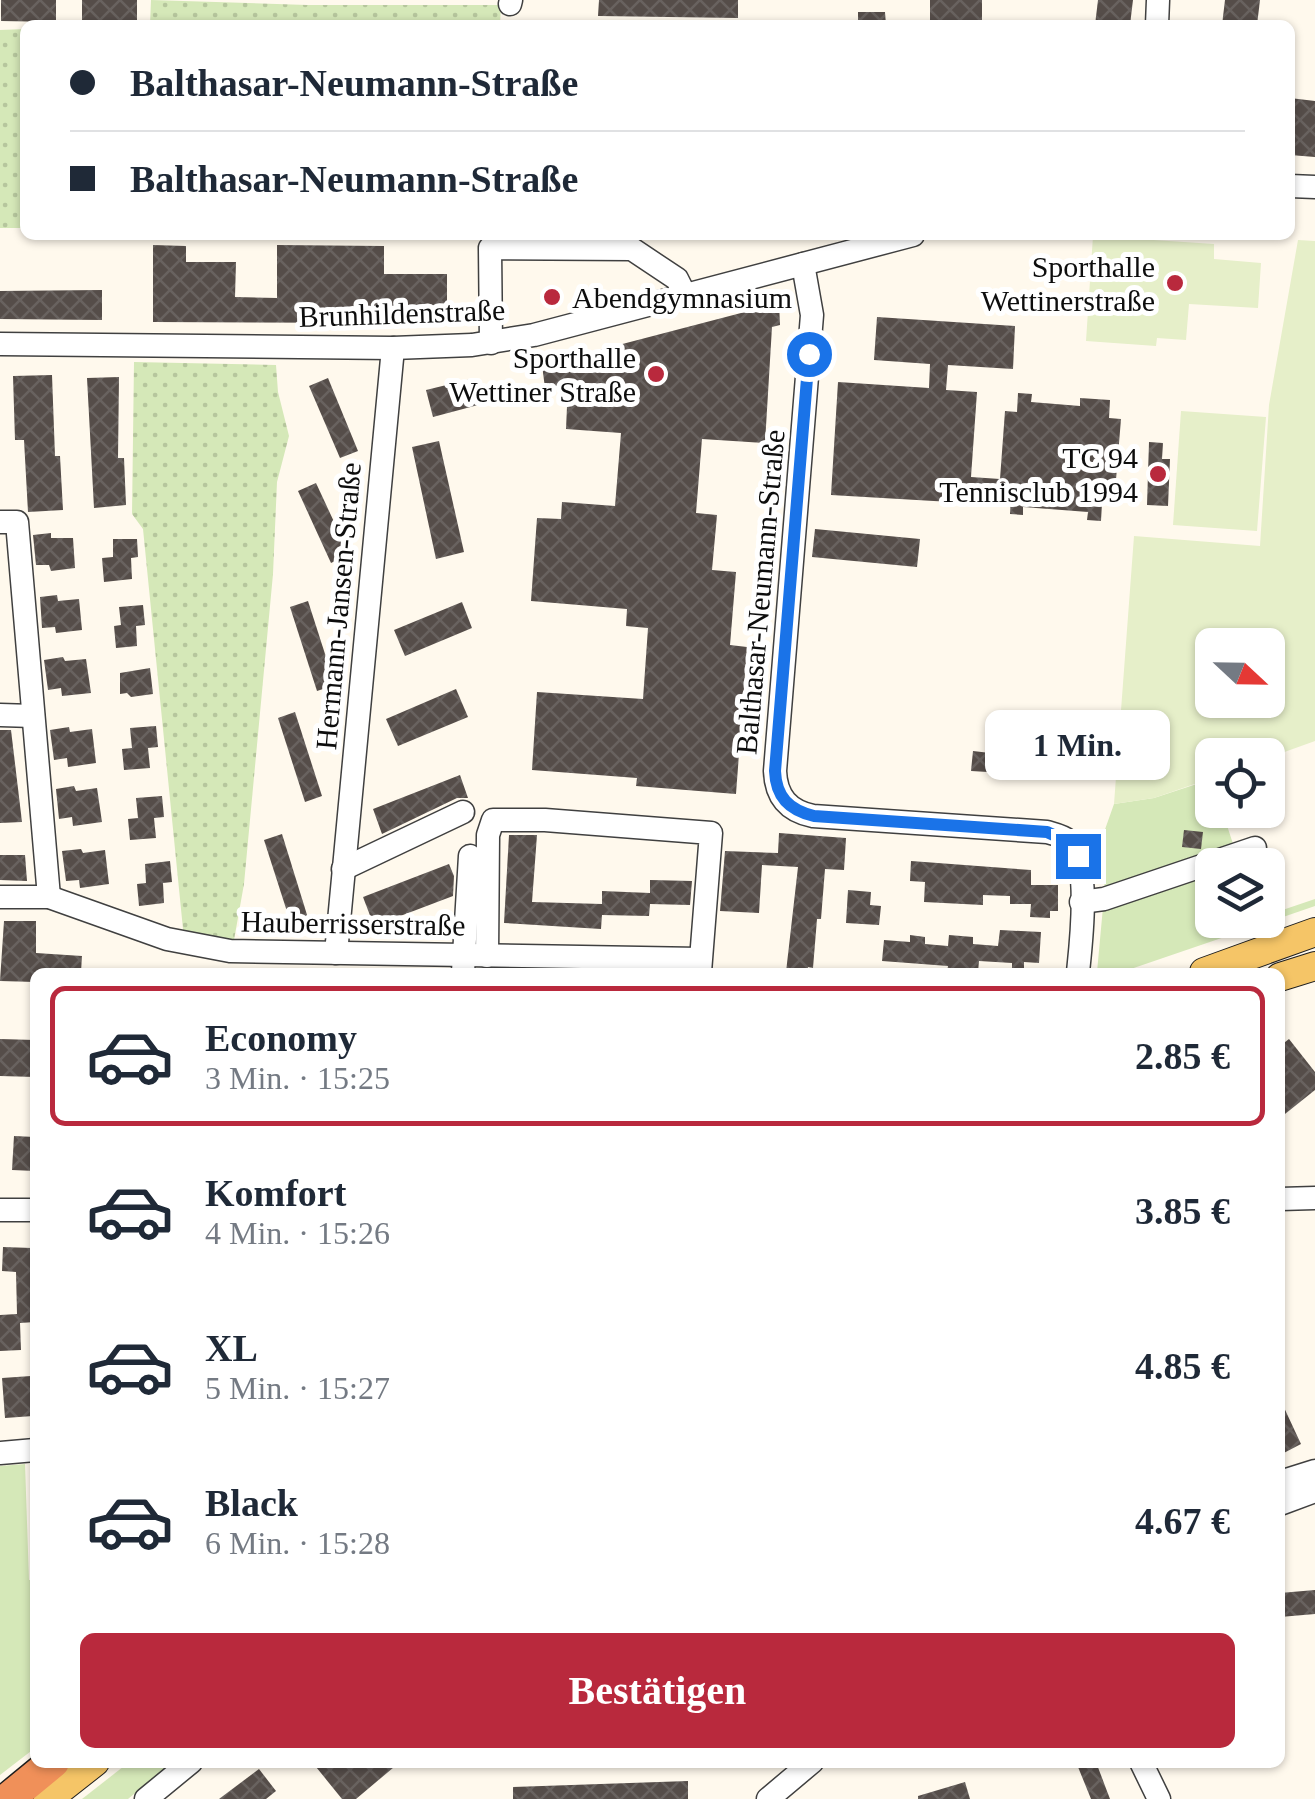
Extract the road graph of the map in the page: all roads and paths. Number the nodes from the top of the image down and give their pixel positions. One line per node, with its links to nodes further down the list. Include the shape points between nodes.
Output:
1 (894, 240): 3 (street, Brunhildenstraße)
2 (515, 241): 4 (street, via 632,248 677,279); 5 (street, via 490,248)
3 (803, 264): 4 (street, Brunhildenstraße); 17 (street, Balthasar-Neumann-Straße, via 812,316 778,792 795,810 814,816 1057,835 1078,856)
4 (684, 295): 5 (street, Brunhildenstraße)
5 (491, 343): 7 (street, Brunhildenstraße)
6 (0, 344): 7 (street, Brunhildenstraße)
7 (393, 348): 14 (street, Hermann-Jansen-Straße)
8 (0, 522): 10 (street, via 17,522)
9 (0, 714): 10 (street)
10 (33, 716): 16 (street)
11 (463, 812): 14 (street)
12 (470, 856): 20 (street)
13 (1195, 868): 17 (street)
14 (343, 869): 19 (street, Hermann-Jansen-Straße)
15 (0, 897): 16 (street, Hauberrisserstraße)
16 (49, 897): 19 (street, Hauberrisserstraße, via 190,946)
17 (1082, 902): 24 (street, Balthasar-Neumann-Straße)
18 (1315, 932): 25 (main road)
19 (336, 953): 21 (street, Hauberrisserstraße)
20 (471, 961): 21 (street, Hauberrisserstraße); 22 (street, Hauberrisserstraße); 22 (street, via 488,836 493,820 515,819 711,833)
21 (362, 963)
22 (700, 966)
23 (1315, 966): 26 (main road)
24 (1079, 968)
25 (1215, 968)
26 (1285, 976)
27 (1315, 1198): 28 (street)
28 (1285, 1200)
29 (0, 1210): 30 (street)
30 (30, 1210)
31 (30, 1450): 32 (street)
32 (0, 1453)
33 (1315, 1471): 34 (street)
34 (1285, 1480)
35 (1315, 1491): 36 (street)
36 (1285, 1502)
37 (46, 1768): 42 (highway)
38 (87, 1768): 43 (main road)
39 (183, 1768): 44 (street)
40 (805, 1768): 45 (street)
41 (1144, 1768): 46 (street)
42 (8, 1799)
43 (48, 1799)
44 (146, 1799)
45 (768, 1799)
46 (1158, 1799)

